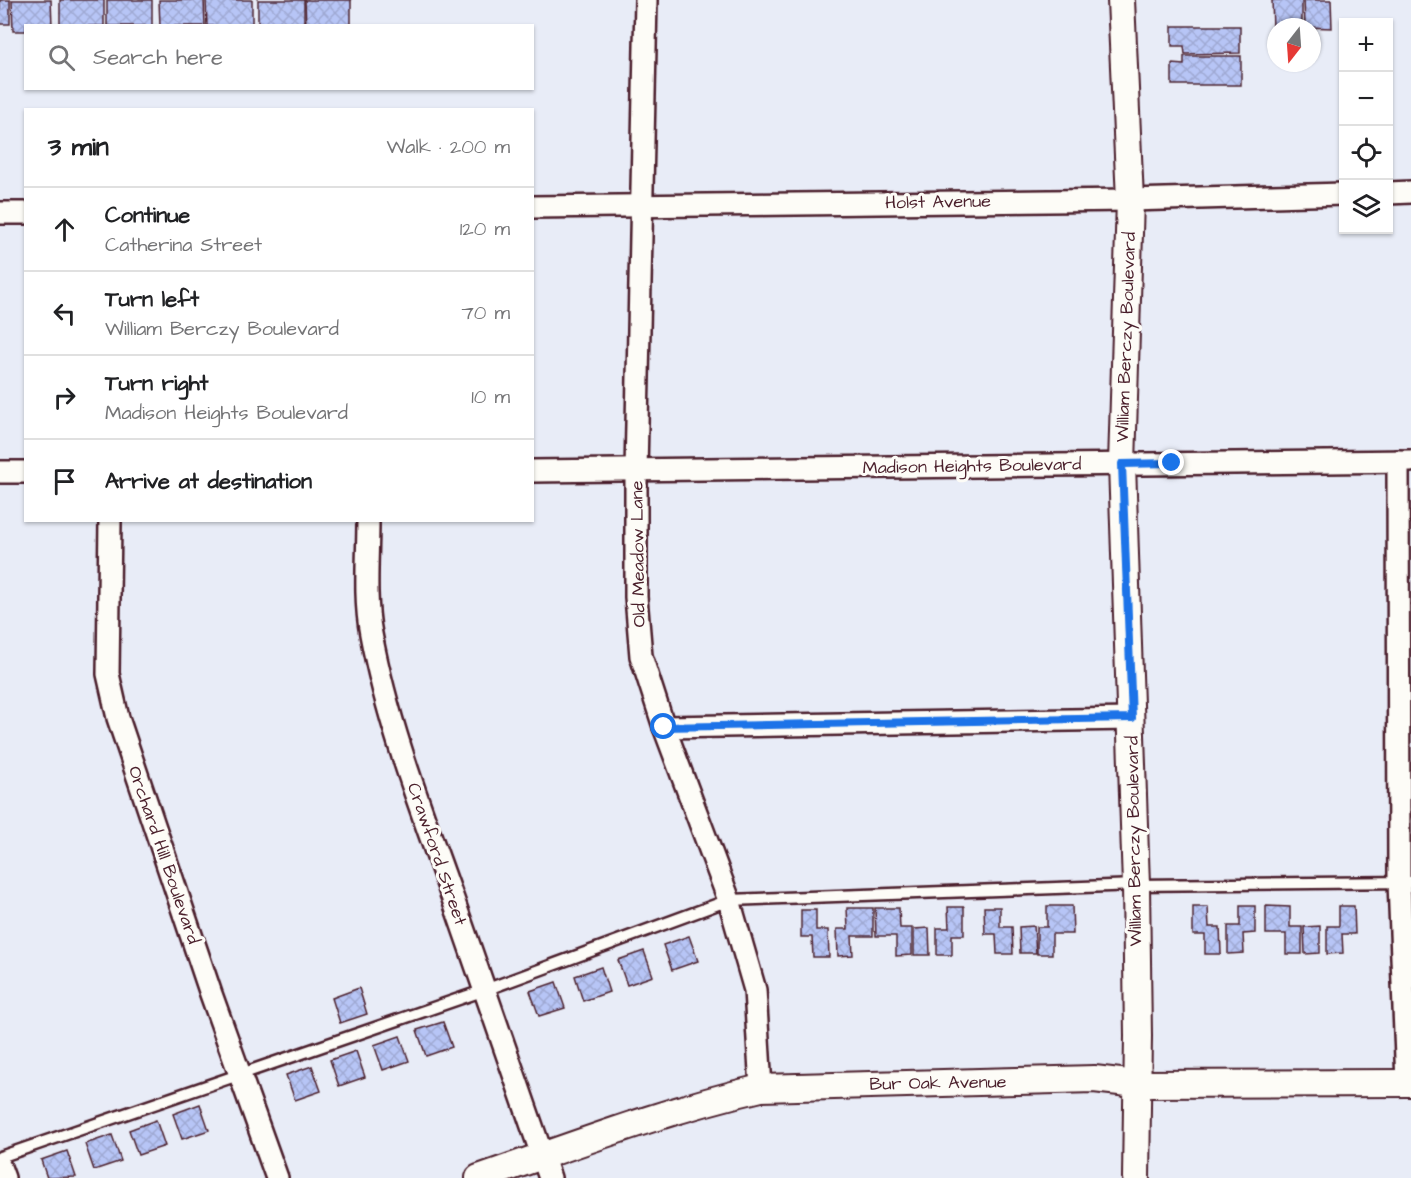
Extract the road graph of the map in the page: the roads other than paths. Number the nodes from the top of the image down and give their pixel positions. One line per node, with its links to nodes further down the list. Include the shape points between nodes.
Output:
1 (646, 0): 7 (street, Old Meadow Lane)
2 (1121, 0): 6 (street, William Berczy Boulevard)
3 (1411, 192): 4 (street)
4 (1393, 193)
5 (1339, 194): 6 (street, Holst Avenue)
6 (1130, 200): 7 (street, Holst Avenue); 12 (street, William Berczy Boulevard)
7 (642, 206): 8 (street, Holst Avenue); 14 (street, Old Meadow Lane)
8 (534, 207)
9 (0, 213): 10 (street)
10 (24, 213)
11 (1404, 461): 12 (street, Madison Heights Boulevard); 21 (street)
12 (1122, 464): 14 (street, Madison Heights Boulevard); 19 (street, William Berczy Boulevard)
13 (534, 471): 14 (street, Madison Heights Boulevard)
14 (636, 471): 20 (street, Old Meadow Lane, via 636,597 641,656)
15 (0, 472): 16 (street)
16 (24, 472)
17 (110, 522): 25 (street, Orchard Hill Boulevard, via 108,674 118,718)
18 (368, 522): 24 (street, Crawford Street, via 370,632 422,812)
19 (1132, 718): 20 (street); 22 (street, William Berczy Boulevard)
20 (664, 727): 23 (street, Old Meadow Lane)
21 (1405, 882): 22 (lane); 26 (street)
22 (1136, 885): 23 (lane); 27 (street, William Berczy Boulevard)
23 (729, 900): 24 (lane); 28 (street, Old Meadow Lane, via 755,990)
24 (485, 990): 25 (lane); 31 (street, Crawford Street)
25 (241, 1073): 29 (lane); 33 (street, Orchard Hill Boulevard)
26 (1409, 1083): 27 (street, Bur Oak Avenue)
27 (1137, 1084): 28 (street, Bur Oak Avenue, via 1094,1079); 35 (street, William Berczy Boulevard)
28 (761, 1088): 31 (street, Bur Oak Avenue, via 690,1106)
29 (0, 1157)
30 (0, 1167): 32 (street)
31 (546, 1167): 34 (street, Bur Oak Avenue)
32 (4, 1178)
33 (278, 1178)
34 (479, 1178)
35 (1136, 1178)

